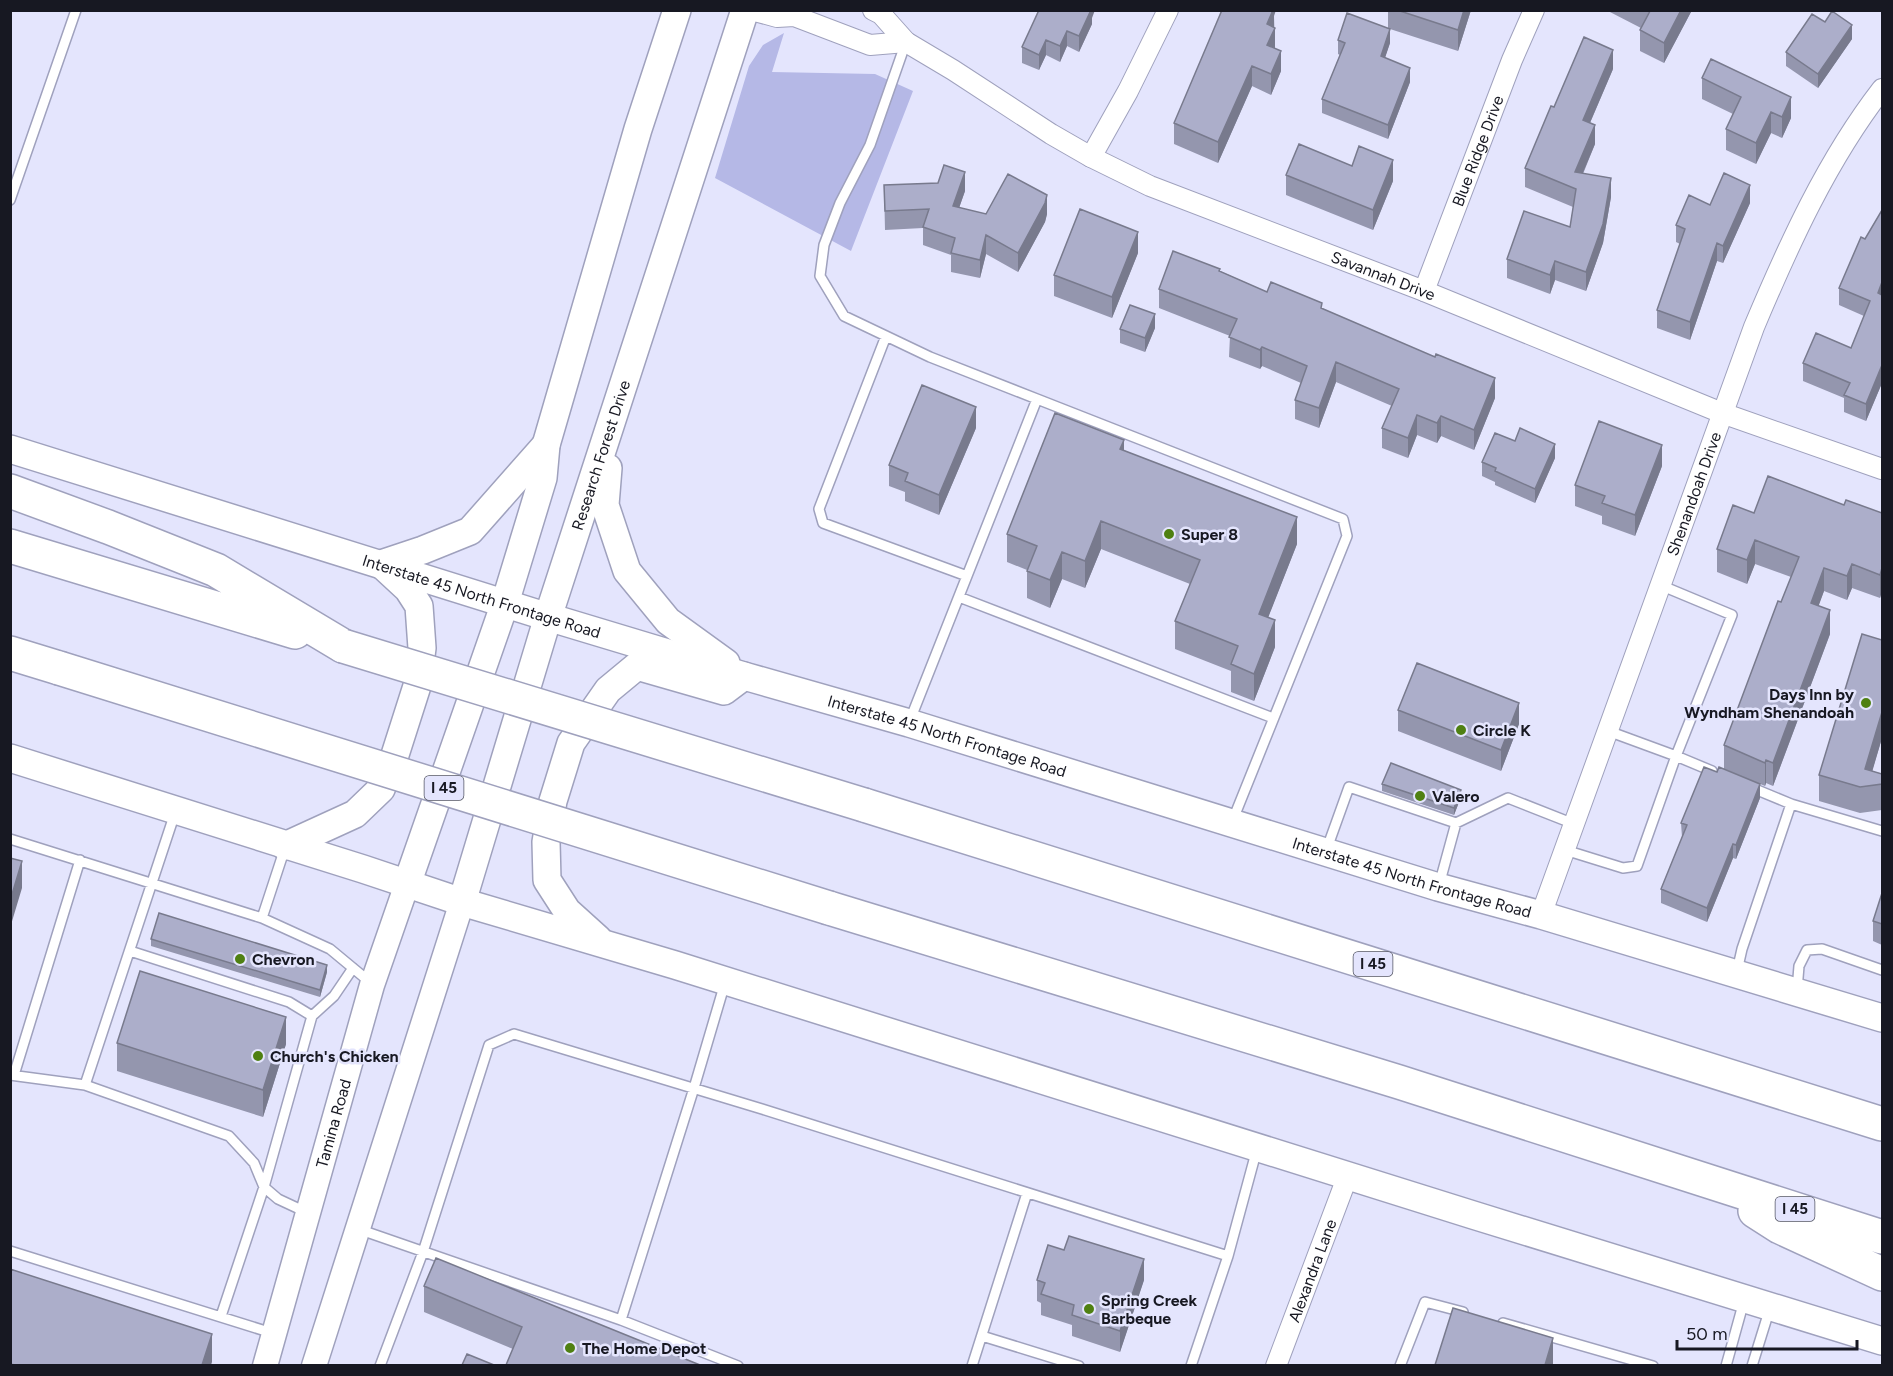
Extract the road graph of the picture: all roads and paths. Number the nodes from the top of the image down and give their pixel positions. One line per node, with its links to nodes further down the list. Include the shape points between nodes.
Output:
1 (76, 10): 11 (lane)
2 (677, 10): 17 (main road, via 638,129)
3 (745, 10): 16 (main road, Research Forest Drive)
4 (751, 10): 8 (street, via 777,17 794,16 870,45)
5 (873, 10): 8 (street, Savannah Drive)
6 (1168, 10): 10 (street)
7 (1534, 10): 12 (street, Blue Ridge Drive)
8 (906, 42): 10 (street, Savannah Drive); 13 (lane, via 870,145 840,203 824,245 820,276 844,316)
9 (1882, 89): 15 (street, Shenandoah Drive, via 1850,136 1782,261)
10 (1090, 157): 12 (street, Savannah Drive, via 1150,186)
11 (10, 201)
12 (1424, 291): 15 (street, Savannah Drive)
13 (886, 336): 14 (lane); 23 (lane, via 819,509 823,523)
14 (1037, 399): 23 (lane); 31 (lane, via 1344,519 1347,536)
15 (1722, 413): 19 (street, Savannah Drive); 24 (street, Shenandoah Drive)
16 (612, 423): 27 (main road, Research Forest Drive); 30 (main road, via 604,505 627,571 668,621)
17 (546, 445): 22 (main road, via 470,531); 26 (main road, via 543,478)
18 (10, 449): 22 (main road, Interstate 45 North Frontage Road)
19 (1882, 469)
20 (10, 491): 28 (highway, via 216,570)
21 (10, 546): 28 (highway, I 45)
22 (381, 564): 26 (main road, Interstate 45 North Frontage Road); 45 (main road, via 408,589 419,606 422,648 417,686 394,758 381,789 355,813)
23 (967, 576): 25 (lane)
24 (1660, 585): 33 (street, Shenandoah Drive); 34 (lane, via 1732,615)
25 (959, 597): 31 (lane); 32 (lane)
26 (505, 603): 27 (main road, Interstate 45 North Frontage Road); 50 (main road)
27 (548, 617): 30 (main road, Interstate 45 North Frontage Road); 52 (main road, Research Forest Drive)
28 (343, 646): 68 (highway, I 45, bridge)
29 (10, 653): 71 (highway, I 45, bridge, via 1399,1082)
30 (744, 676): 32 (main road, Interstate 45 North Frontage Road); 55 (main road, via 724,691 637,666 608,690 571,743 551,811 546,842 547,880 567,911)
31 (1273, 718): 40 (lane)
32 (909, 723): 40 (main road, Interstate 45 North Frontage Road)
33 (1608, 731): 34 (lane); 42 (street, Shenandoah Drive)
34 (1676, 756): 36 (lane); 46 (lane, via 1637,866 1623,868)
35 (10, 758): 39 (main road)
36 (1718, 773)
37 (1739, 782): 38 (lane)
38 (1791, 804): 43 (lane); 59 (lane)
39 (176, 811): 45 (main road); 49 (lane)
40 (1232, 823): 47 (main road, Interstate 45 North Frontage Road)
41 (1456, 824): 42 (lane, via 1508,798); 47 (lane, via 1349,787); 51 (lane)
42 (1574, 824): 46 (street, Shenandoah Drive)
43 (1882, 831)
44 (10, 839): 48 (lane)
45 (285, 846): 50 (main road); 54 (lane)
46 (1564, 849): 53 (street, Shenandoah Drive)
47 (1326, 851): 51 (main road, Interstate 45 North Frontage Road)
48 (80, 860): 49 (lane); 65 (lane)
49 (152, 882): 54 (lane); 56 (lane)
50 (407, 884): 52 (main road); 61 (street, Tamina Road)
51 (1438, 886): 53 (main road, Interstate 45 North Frontage Road)
52 (462, 902): 55 (main road); 75 (street)
53 (1541, 915): 59 (main road, Interstate 45 North Frontage Road)
54 (262, 918): 57 (lane, via 330,949)
55 (604, 944): 60 (main road)
56 (130, 951): 63 (lane, via 289,1002); 66 (lane)
57 (353, 968): 61 (lane); 63 (lane, via 334,996)
58 (1882, 970): 62 (lane, via 1822,949 1807,950 1799,966)
59 (1737, 974): 62 (main road, Interstate 45 North Frontage Road)
60 (725, 981): 67 (lane); 69 (main road)
61 (372, 985): 74 (street, Tamina Road)
62 (1797, 993): 64 (main road, Interstate 45 North Frontage Road)
63 (312, 1016): 72 (lane)
64 (1882, 1018)
65 (12, 1075): 66 (lane)
66 (86, 1086): 72 (lane, via 229,1136 254,1163)
67 (694, 1088): 73 (lane); 78 (lane, via 514,1034 489,1045); 84 (lane)
68 (1882, 1124)
69 (1258, 1147): 70 (main road); 79 (lane)
70 (1348, 1175): 81 (main road); 96 (street, Alexandra Lane)
71 (1708, 1182): 76 (highway, I 45); 80 (highway, via 1780,1227)
72 (264, 1187): 74 (lane); 83 (lane)
73 (1027, 1193): 79 (lane); 87 (lane)
74 (308, 1214): 86 (street, Tamina Road)
75 (357, 1228): 78 (lane); 90 (street)
76 (1882, 1237)
77 (10, 1251): 83 (lane)
78 (423, 1252): 84 (lane); 91 (lane)
79 (1228, 1256): 95 (lane)
80 (1882, 1274)
81 (1758, 1302): 88 (main road); 99 (lane); 100 (lane)
82 (1469, 1314): 97 (lane, via 1425,1302)
83 (221, 1316): 86 (lane)
84 (621, 1320): 92 (lane)
85 (1490, 1320): 98 (lane)
86 (275, 1334): 89 (street, Tamina Road)
87 (982, 1336): 93 (lane); 94 (lane)
88 (1882, 1341)
89 (265, 1365)
90 (314, 1365)
91 (380, 1365)
92 (738, 1365)
93 (972, 1365)
94 (1079, 1365)
95 (1191, 1365)
96 (1276, 1365)
97 (1400, 1365)
98 (1653, 1365)
99 (1726, 1365)
100 (1752, 1365)

